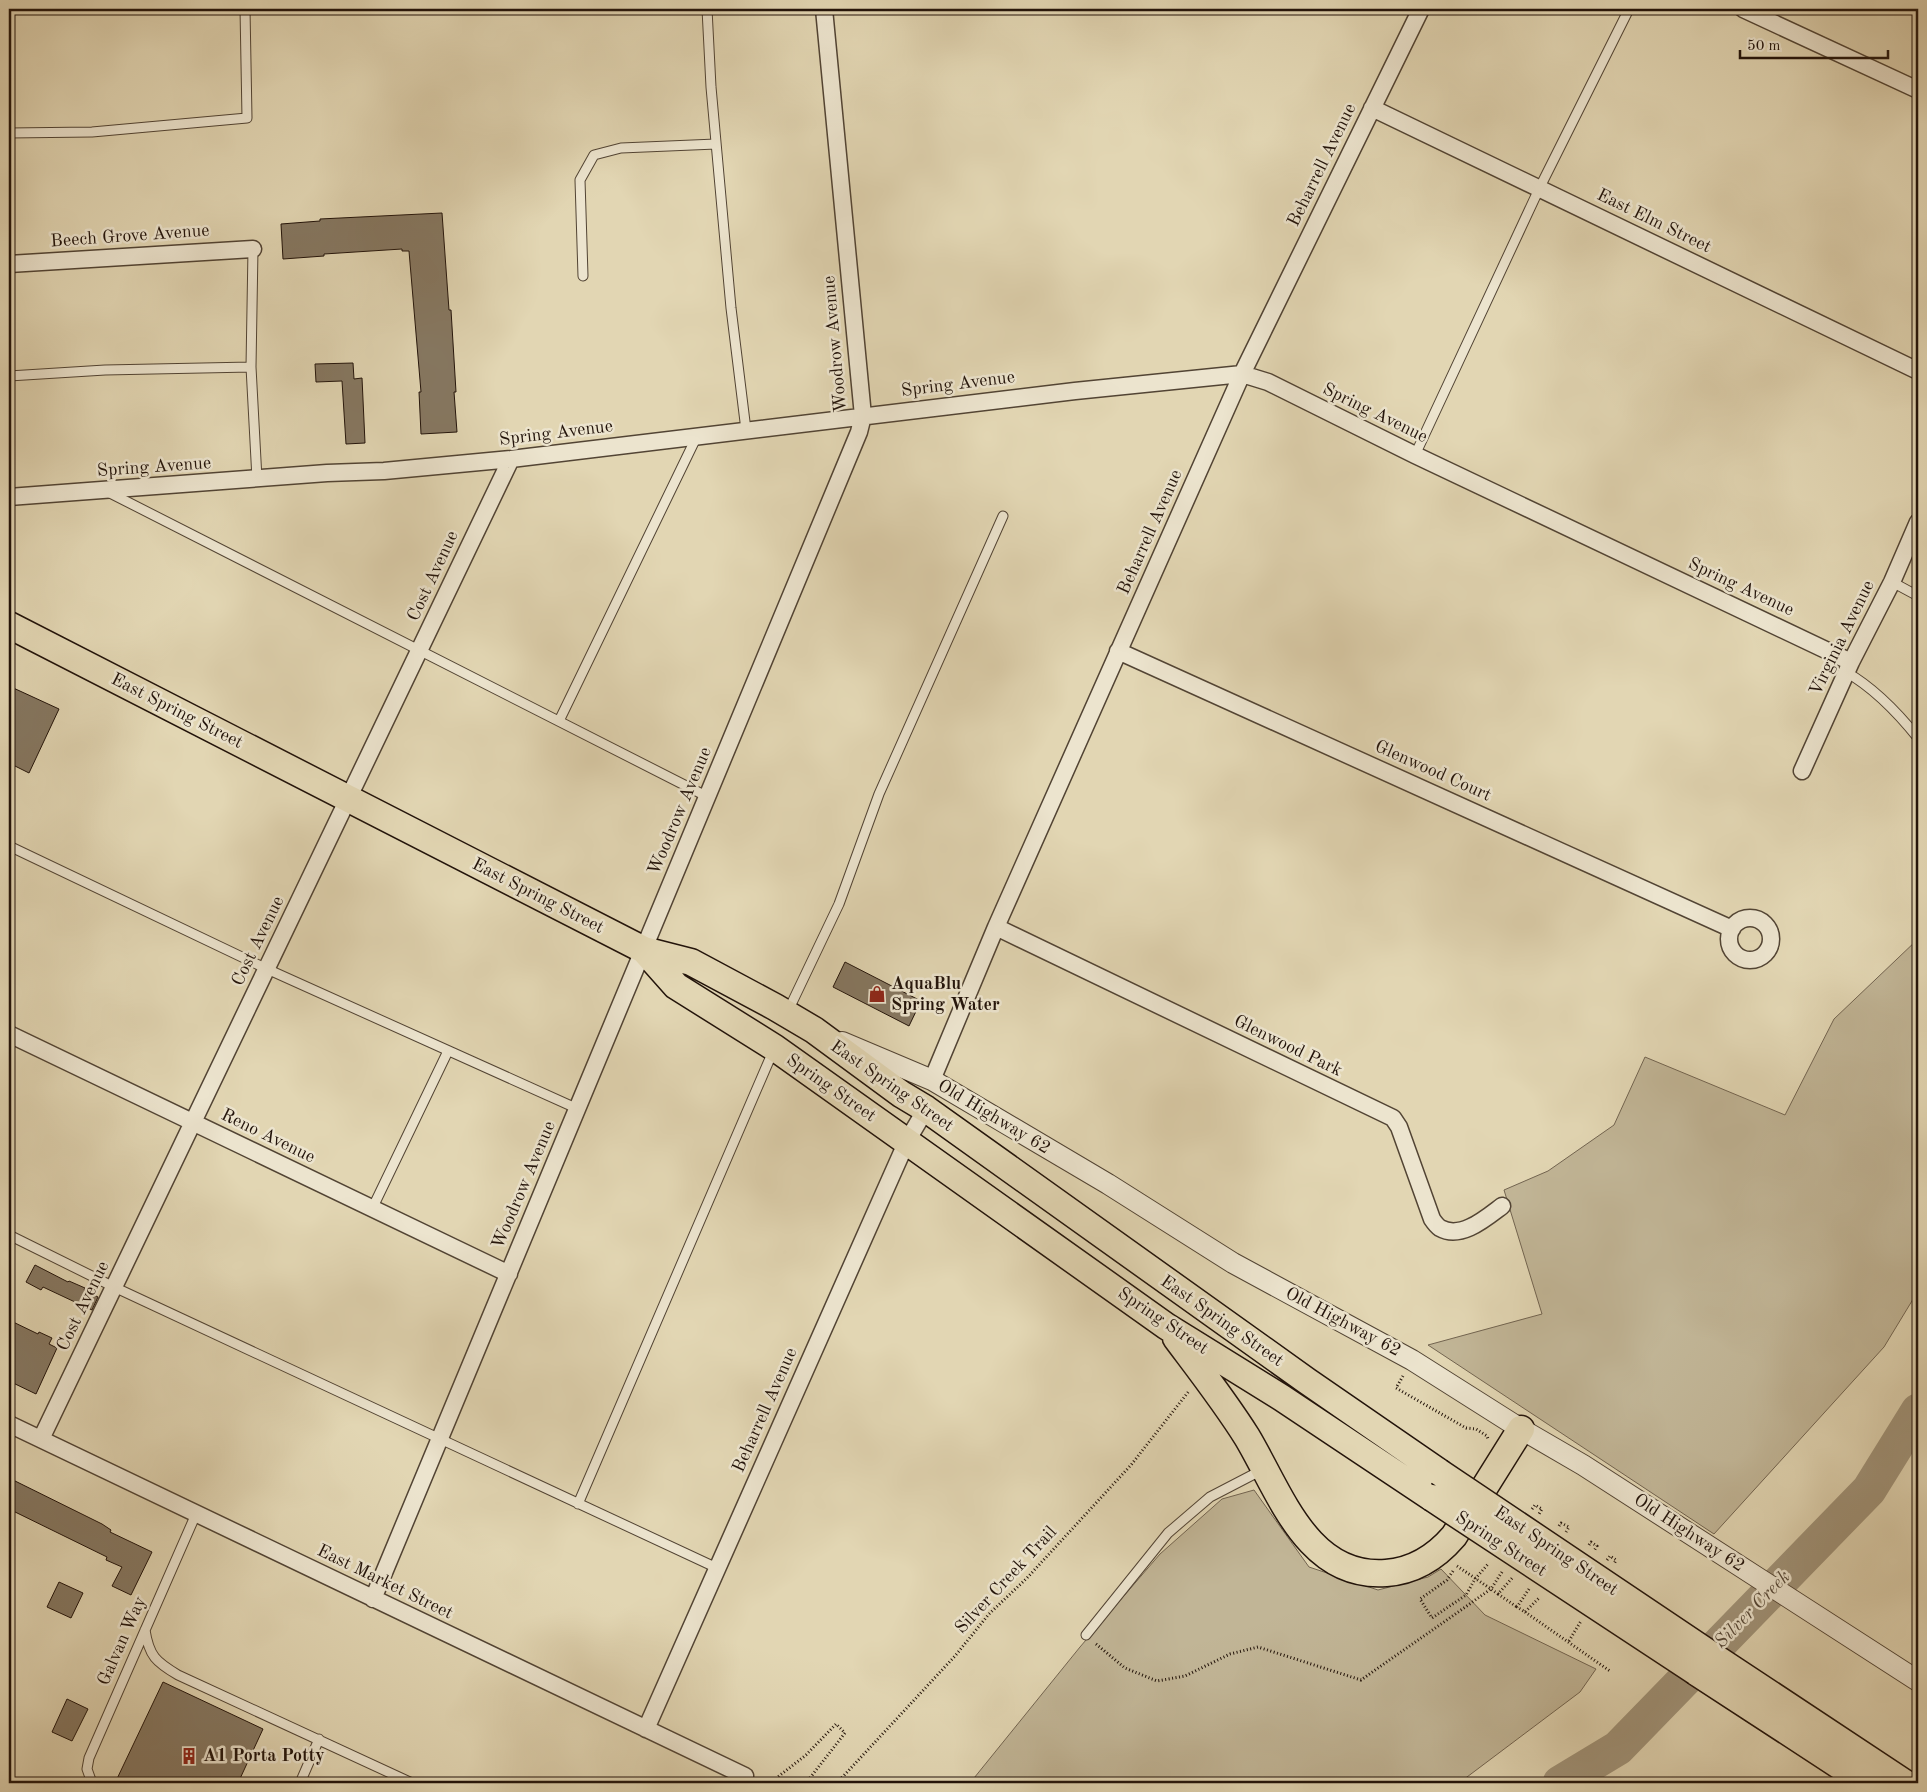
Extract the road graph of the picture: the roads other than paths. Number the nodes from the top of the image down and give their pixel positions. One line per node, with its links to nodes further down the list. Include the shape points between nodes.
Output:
1 (245, 9): 9 (lane, via 247,118 92,132)
2 (707, 9): 10 (lane)
3 (824, 9): 19 (street, Woodrow Avenue)
4 (1421, 9): 8 (street, Beharrell Avenue)
5 (1629, 9): 11 (lane)
6 (1743, 9): 7 (street)
7 (1918, 90)
8 (1372, 108): 11 (street, East Elm Street); 17 (street, Beharrell Avenue)
9 (9, 133)
10 (716, 144): 14 (lane, via 620,148 594,155 580,180); 20 (lane)
11 (1539, 189): 16 (street, East Elm Street); 22 (lane)
12 (253, 249): 13 (street, Beech Grove Avenue); 15 (lane)
13 (9, 264)
14 (583, 276)
15 (251, 367): 18 (lane); 24 (lane)
16 (1918, 371)
17 (1242, 374): 19 (street, Spring Avenue, via 1074,390); 22 (street, Spring Avenue, via 1268,382); 33 (street, Beharrell Avenue)
18 (9, 376)
19 (863, 416): 20 (street, Spring Avenue); 38 (street, Woodrow Avenue)
20 (746, 430): 21 (street, Spring Avenue)
21 (697, 436): 23 (street, Spring Avenue); 35 (lane)
22 (1415, 454): 34 (street, Spring Avenue)
23 (511, 459): 24 (street, Spring Avenue); 32 (street, Cost Avenue)
24 (257, 479): 25 (street, Spring Avenue)
25 (104, 490): 26 (street, Spring Avenue); 32 (lane)
26 (9, 497)
27 (1003, 516): 45 (lane, via 879,794 839,904)
28 (1918, 522): 29 (street, Virginia Avenue)
29 (1892, 582): 30 (lane); 34 (street, Virginia Avenue)
30 (1918, 596)
31 (9, 625): 39 (main road, East Spring Street)
32 (420, 650): 35 (lane); 39 (street, Cost Avenue)
33 (1118, 651): 41 (street, Beharrell Avenue); 42 (street, Glenwood Court)
34 (1848, 667): 36 (lane, via 1888,704); 37 (street, Virginia Avenue)
35 (559, 721): 38 (lane)
36 (1918, 738)
37 (1802, 772)
38 (708, 797): 43 (street, Woodrow Avenue)
39 (349, 798): 43 (main road, East Spring Street); 44 (street, Cost Avenue)
40 (9, 846): 44 (lane)
41 (996, 927): 50 (street, Beharrell Avenue); 55 (street, Glenwood Park, via 1393,1118 1432,1219 1440,1228 1454,1231 1470,1228)
42 (1732, 929)
43 (644, 950): 45 (main road, East Spring Street, via 692,962); 48 (main road, Spring Street, via 676,986); 52 (street, Woodrow Avenue)
44 (267, 969): 49 (lane); 53 (street, Cost Avenue)
45 (787, 1014): 46 (main road, East Spring Street)
46 (814, 1030): 50 (street, Old Highway 62); 51 (main road, East Spring Street)
47 (9, 1034): 53 (street, Reno Avenue)
48 (774, 1048): 54 (main road, Spring Street); 66 (lane)
49 (448, 1051): 52 (lane); 56 (lane)
50 (932, 1080): 62 (street, Old Highway 62, via 1100,1179 1233,1263 1412,1360)
51 (926, 1109): 54 (street, Beharrell Avenue); 72 (main road, East Spring Street, bridge)
52 (578, 1110): 58 (street, Woodrow Avenue)
53 (193, 1122): 56 (street, Reno Avenue); 59 (street, Cost Avenue)
54 (906, 1141): 60 (main road, Spring Street); 68 (street, Beharrell Avenue)
55 (1502, 1206)
56 (372, 1209): 58 (street, Reno Avenue)
57 (9, 1235): 59 (lane)
58 (509, 1274): 64 (street, Woodrow Avenue)
59 (114, 1286): 63 (street, Cost Avenue); 64 (lane)
60 (1166, 1326): 65 (main road, via 1214,1388); 72 (main road, Spring Street, bridge, via 1282,1398 1432,1498)
61 (9, 1424): 63 (street, East Market Street)
62 (1520, 1429): 65 (main road, via 1444,1548 1414,1567 1394,1572 1358,1571 1323,1554 1299,1527); 73 (street, Old Highway 62)
63 (41, 1439): 67 (street, East Market Street)
64 (440, 1440): 66 (lane); 69 (street, Woodrow Avenue)
65 (1264, 1469): 71 (lane, via 1210,1498 1168,1533)
66 (578, 1504): 68 (lane)
67 (196, 1514): 69 (street, East Market Street); 70 (lane, Galvan Way)
68 (717, 1568): 74 (street, Beharrell Avenue)
69 (374, 1599): 74 (street, East Market Street)
70 (145, 1630): 75 (lane, via 147,1646 165,1667); 78 (lane, Galvan Way, via 89,1758 87,1769)
71 (1086, 1635)
72 (1705, 1664): 76 (main road)
73 (1918, 1681)
74 (646, 1729): 77 (street, East Market Street)
75 (319, 1739): 79 (lane); 80 (lane)
76 (1870, 1773): 81 (main road)
77 (745, 1776)
78 (92, 1783)
79 (300, 1783)
80 (412, 1783)
81 (1905, 1783)

